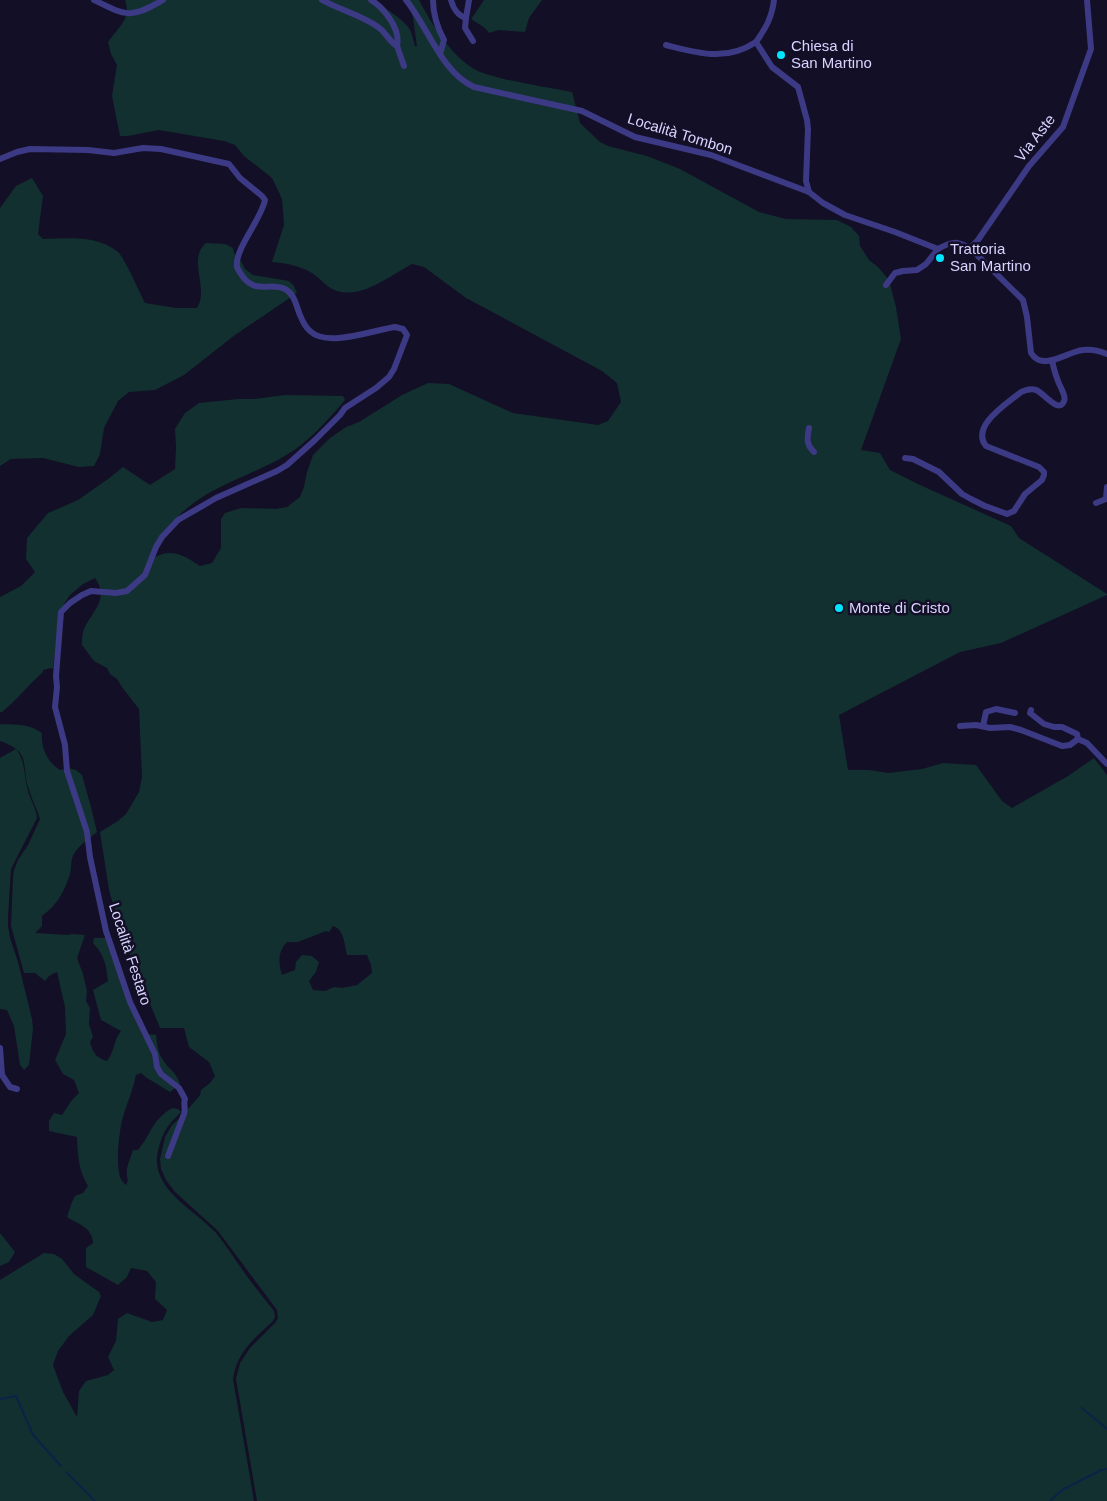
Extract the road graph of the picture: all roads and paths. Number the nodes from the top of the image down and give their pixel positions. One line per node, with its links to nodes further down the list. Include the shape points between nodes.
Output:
1 (94, 0): 2 (street, via 129,14)
2 (163, 0)
3 (322, 0): 15 (street, via 378,27)
4 (371, 0): 15 (street, via 382,8 394,27)
5 (406, 0): 16 (street, Località Tombon)
6 (433, 0): 16 (street, via 433,12 444,40)
7 (451, 0): 11 (street, via 457,12)
8 (469, 0): 11 (street)
9 (774, 0): 13 (street, via 767,27)
10 (1087, 0): 20 (street, Via Aste, via 1091,50 1063,128 1028,166)
11 (466, 18): 12 (street, via 465,28)
12 (473, 42)
13 (756, 42): 14 (street, via 732,52 713,54); 19 (street, via 772,67 798,87 807,120 806,181)
14 (666, 45)
15 (397, 46): 17 (street)
16 (440, 54): 19 (street, Località Tombon, via 457,75 474,87 582,111 636,137 711,155)
17 (404, 66)
18 (0, 159): 38 (street, Località Festaro, via 30,149 114,154 143,148 224,163 265,200 239,252 237,267 245,280 256,287 277,287 290,292 306,326 317,335 339,339 395,327 405,331 406,338 389,377 345,408 287,465 216,498 178,520 156,547 145,575 127,591 116,594 91,591 63,609 59,624 55,707 68,771 87,832 106,931 130,1002 155,1054 157,1067 179,1088 185,1099 184,1114)
19 (809, 192): 21 (street, via 845,215)
20 (970, 248): 21 (street, via 955,242); 24 (street, via 1023,300 1034,358)
21 (938, 249): 22 (street, via 926,264 917,270 895,273)
22 (886, 285)
23 (1107, 354): 24 (street, via 1084,350)
24 (1052, 360): 27 (street, via 1055,377 1064,395 1063,404 1053,404 1036,389 1027,389 988,420 984,427 982,439 986,446 1039,467 1044,472 1042,480 1014,511 1005,514 985,506 962,494 938,472)
25 (808, 428): 26 (street, via 806,439)
26 (814, 452)
27 (905, 458)
28 (1107, 487): 29 (street, via 1106,498)
29 (1096, 503)
30 (1031, 710): 34 (street, via 1030,713 1044,724 1062,727 1077,734)
31 (1014, 713): 33 (street, via 996,709 986,712)
32 (960, 726): 33 (street)
33 (983, 726): 34 (street, via 1010,727 1062,746)
34 (1078, 739): 35 (street, via 1087,743)
35 (1107, 764)
36 (0, 1048): 37 (street, via 2,1075 10,1087)
37 (17, 1089)
38 (168, 1156)

